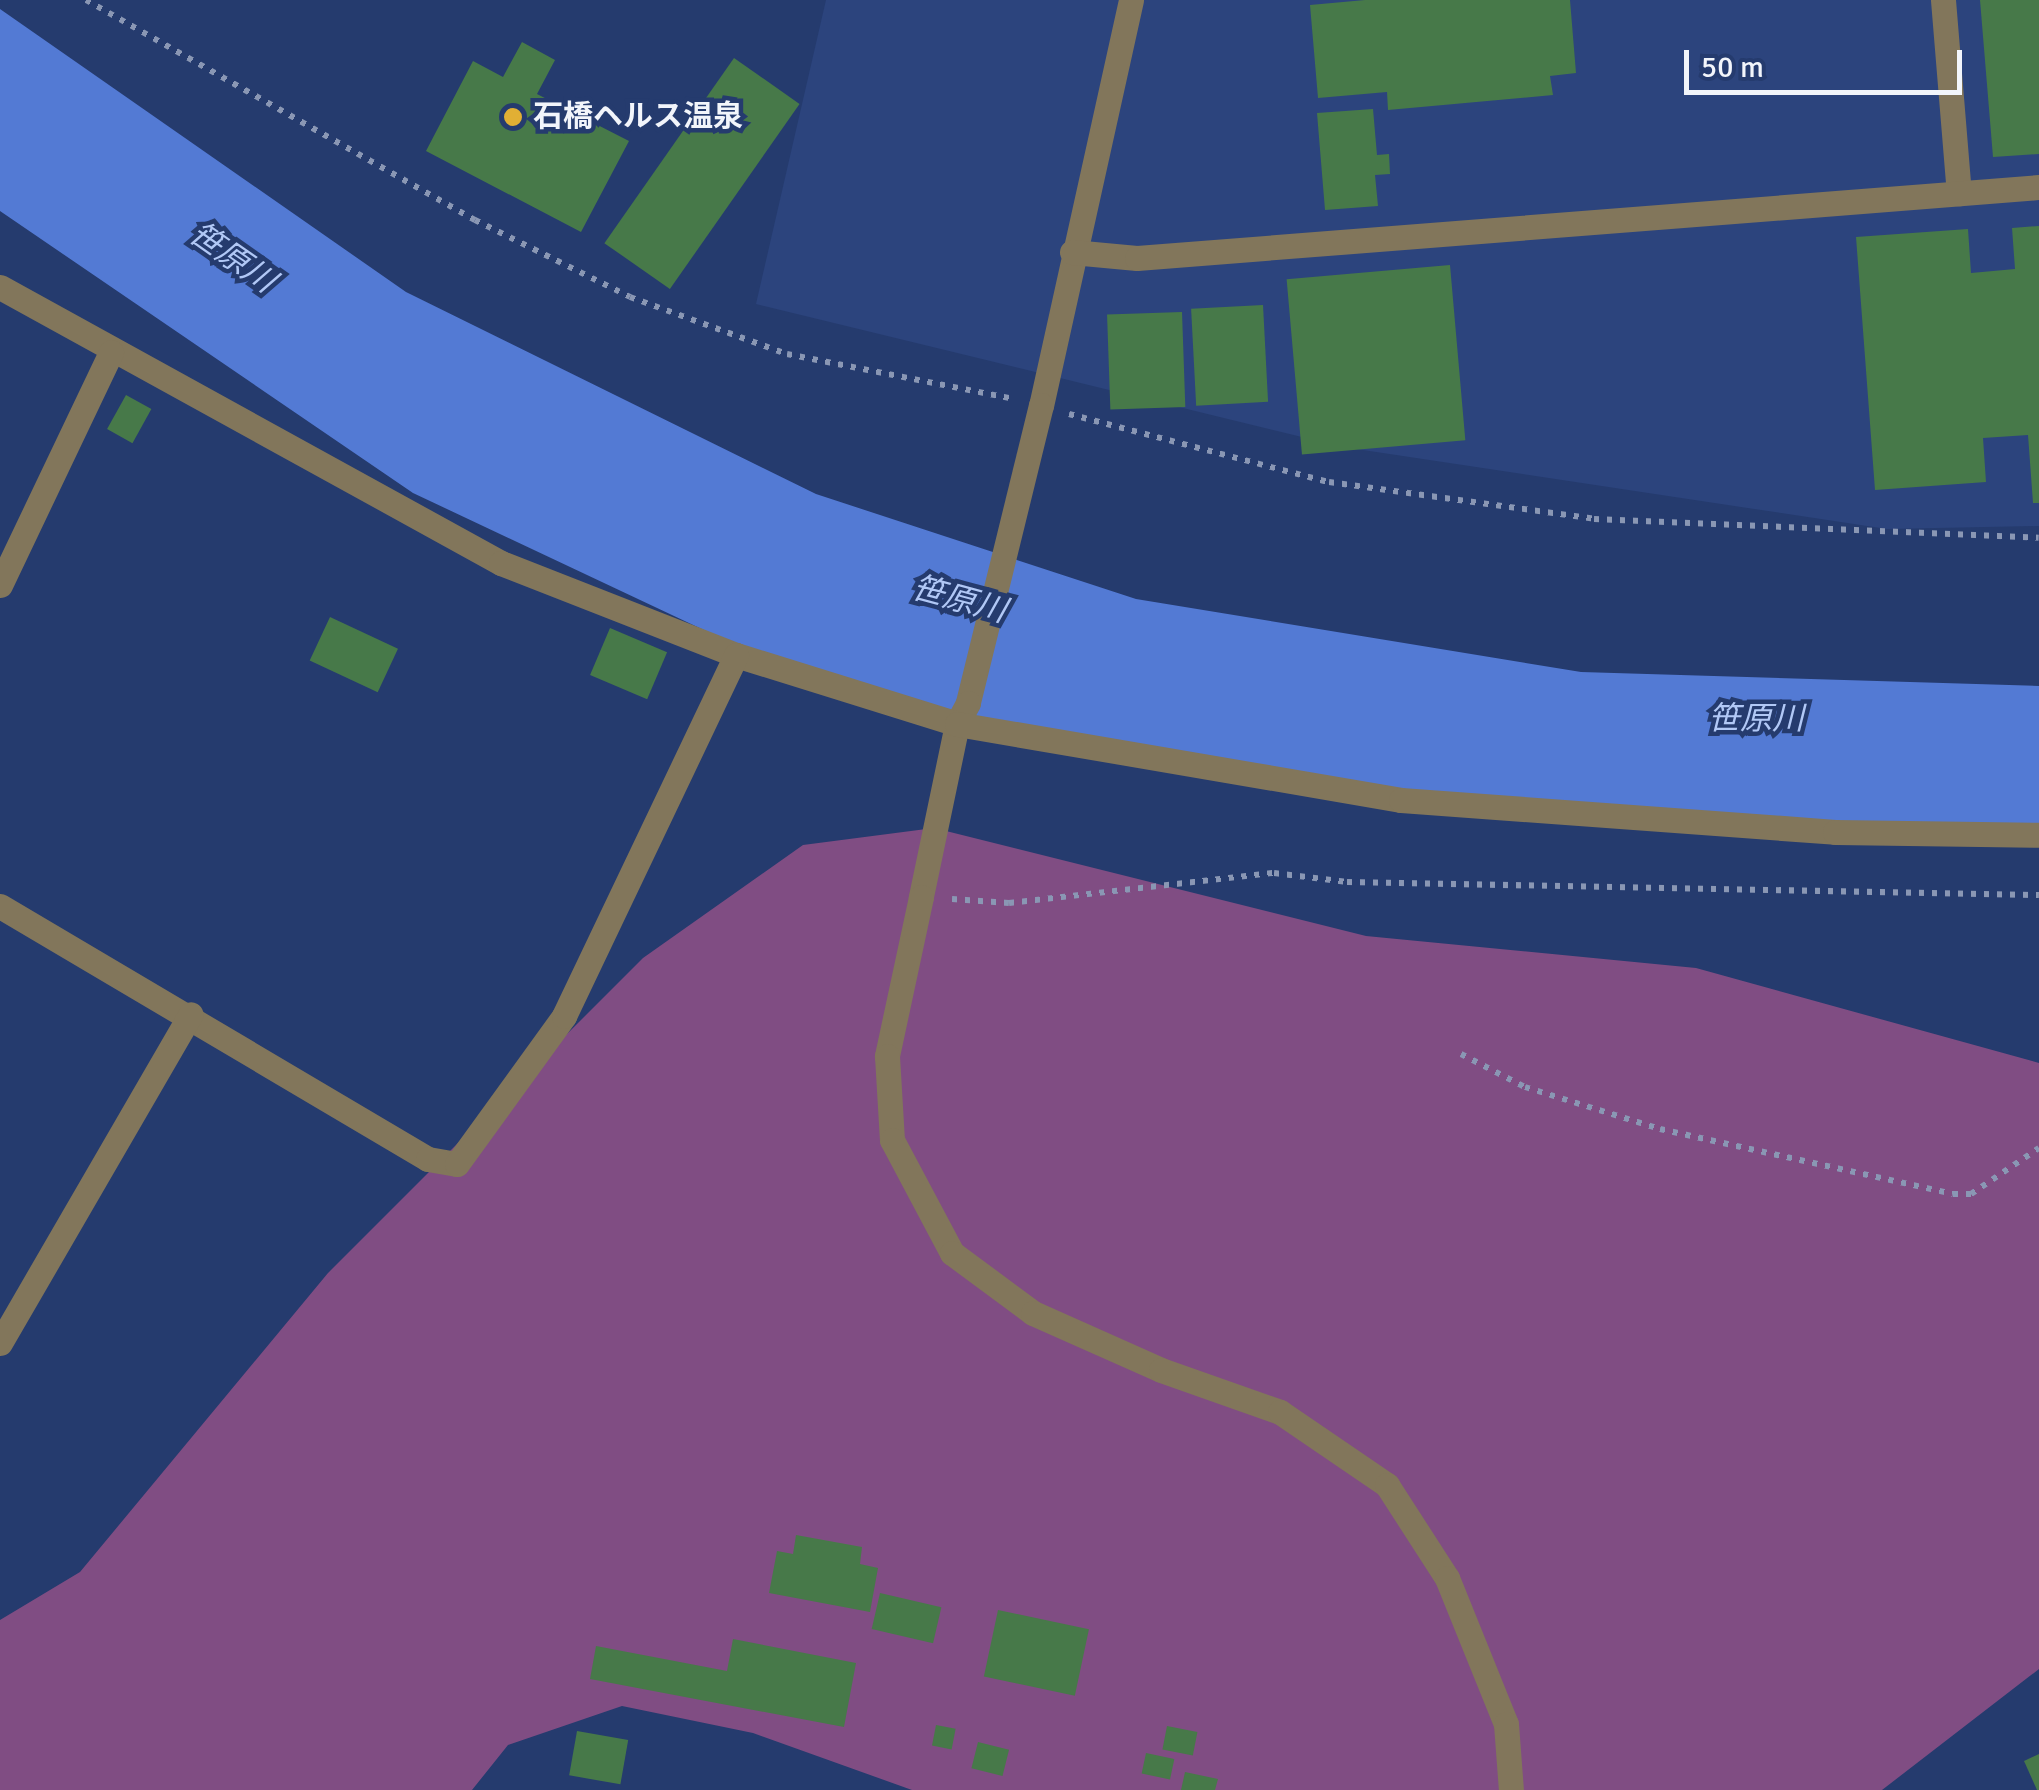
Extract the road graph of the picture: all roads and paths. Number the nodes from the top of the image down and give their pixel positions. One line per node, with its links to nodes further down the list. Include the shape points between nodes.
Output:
1 (86, 0): 9 (path, via 476,220 630,297 787,354)
2 (1131, 0): 6 (street)
3 (1942, 0): 5 (street)
4 (2039, 187): 5 (street)
5 (1959, 193): 6 (street, via 1137,258)
6 (1072, 252): 9 (street)
7 (0, 288): 8 (street)
8 (111, 352): 11 (street); 12 (street, via 500,563)
9 (1041, 405): 10 (path, via 1288,474 1594,519); 13 (street)
10 (2039, 538)
11 (0, 585)
12 (736, 655): 13 (street); 18 (street, via 564,1016 457,1164 428,1159)
13 (963, 714): 14 (street, via 1401,800 1836,832); 16 (street)
14 (2039, 836)
15 (2039, 895): 16 (path, via 1347,882 1274,873 1009,904)
16 (921, 897): 22 (street, via 888,1056 892,1140 952,1253 1032,1313 1161,1370 1280,1412 1387,1485 1447,1578 1506,1724)
17 (0, 906): 18 (street)
18 (191, 1014): 21 (street)
19 (1461, 1054): 20 (path, via 1524,1087 1660,1129 1953,1194 1971,1194)
20 (2039, 1148)
21 (0, 1343)
22 (1512, 1790)

